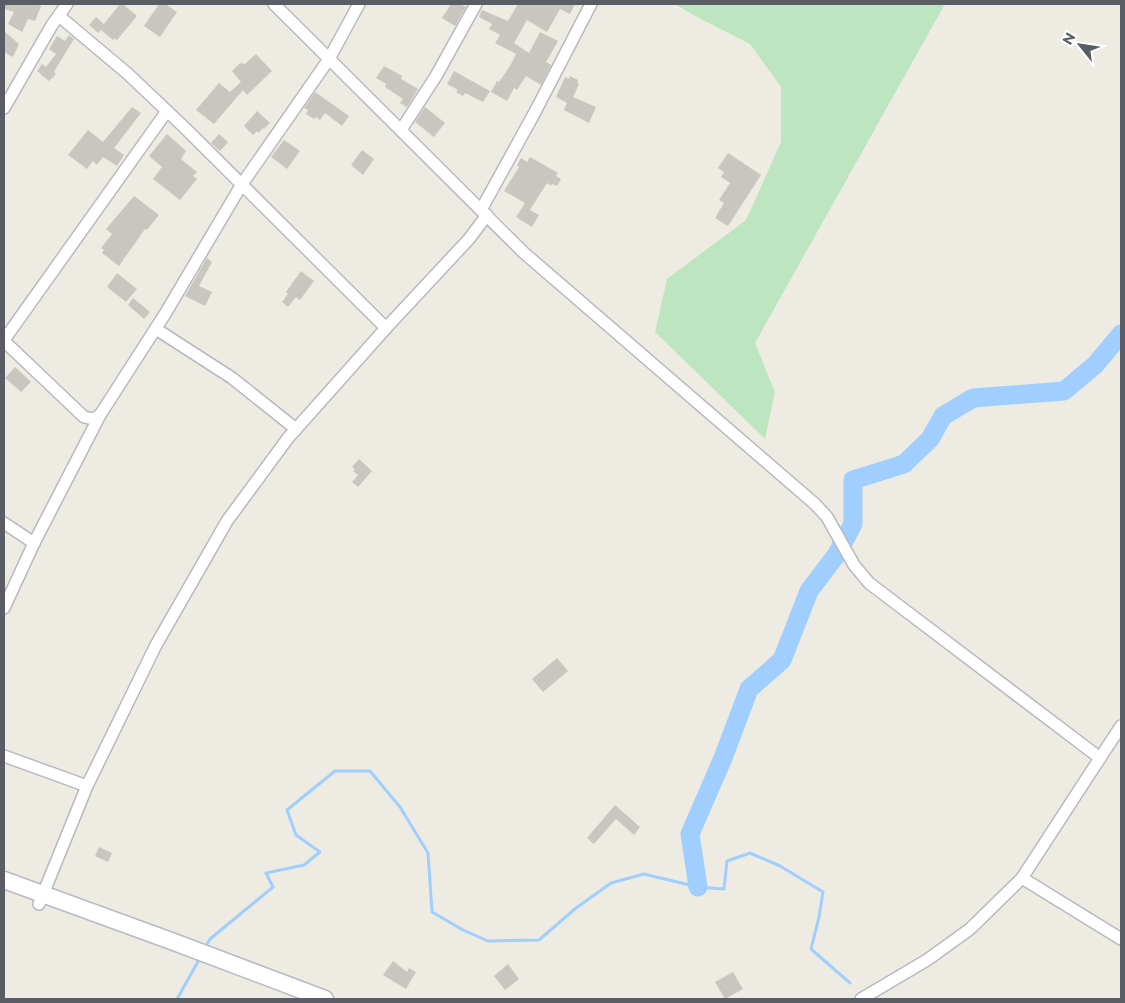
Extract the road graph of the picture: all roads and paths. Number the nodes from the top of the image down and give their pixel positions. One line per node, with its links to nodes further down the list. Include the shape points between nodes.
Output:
1 (67, 4): 6 (street)
2 (274, 4): 7 (street)
3 (359, 4): 7 (street)
4 (476, 4): 11 (street)
5 (591, 4): 13 (street)
6 (59, 16): 8 (street); 10 (street)
7 (329, 58): 11 (street); 12 (street)
8 (7, 95): 9 (street)
9 (4, 108)
10 (167, 111): 12 (street); 16 (street)
11 (401, 130): 13 (street)
12 (242, 184): 14 (street); 15 (street)
13 (484, 212): 14 (street, via 469,239); 24 (street, via 524,252 815,504 827,517 854,565 869,583)
14 (386, 328): 18 (street)
15 (156, 329): 17 (street); 18 (street, via 232,378)
16 (4, 340): 17 (street, via 84,417 93,419)
17 (100, 415): 20 (street)
18 (296, 430): 25 (street, via 227,521 156,644)
19 (4, 522): 20 (street)
20 (34, 543): 21 (street)
21 (4, 608)
22 (1121, 726): 24 (street)
23 (4, 756): 25 (street)
24 (1100, 758): 26 (street)
25 (87, 786): 29 (street)
26 (1022, 878): 30 (street); 34 (street, via 970,929 927,960)
27 (4, 880): 29 (main road)
28 (4, 891): 29 (main road)
29 (41, 899): 31 (main road)
30 (1121, 939)
31 (205, 958): 32 (main road); 33 (main road)
32 (303, 999)
33 (326, 999)
34 (861, 999)

